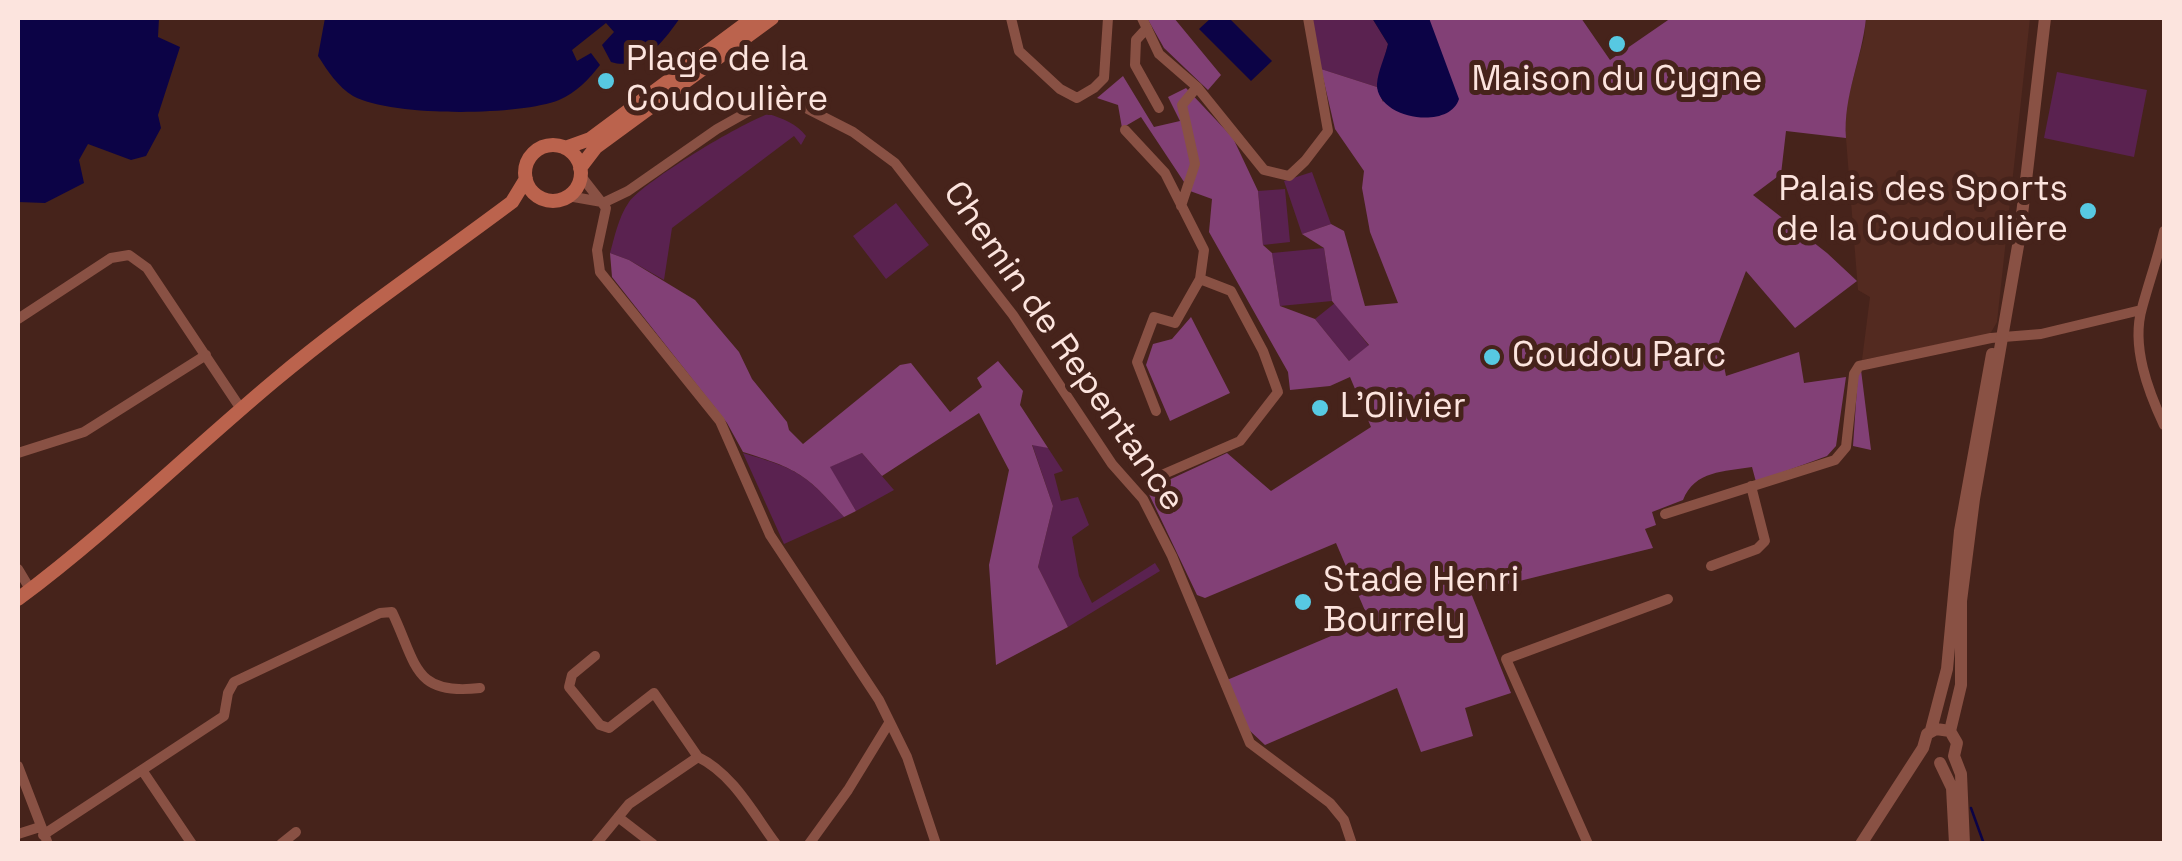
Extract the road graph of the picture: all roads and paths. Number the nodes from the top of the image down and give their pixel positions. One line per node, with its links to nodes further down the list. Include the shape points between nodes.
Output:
1 (753, 18): 11 (main road, via 590,139)
2 (772, 18): 12 (main road, via 596,148)
3 (1011, 18): 4 (street, via 1019,51 1077,98 1104,78)
4 (1108, 18)
5 (1308, 18): 8 (street, via 1328,131 1289,176 1264,170)
6 (2045, 18): 23 (street, via 2014,270)
7 (1144, 23): 8 (street, via 1160,54); 9 (street, via 1134,65)
8 (1197, 87): 18 (street, via 1182,105 1195,164)
9 (1158, 108)
10 (1126, 130): 18 (street)
11 (565, 148): 12 (main road); 13 (main road, via 548,145 532,154)
12 (580, 172): 14 (main road); 17 (street)
13 (526, 179): 15 (main road); 16 (main road)
14 (568, 196): 15 (main road); 17 (street)
15 (539, 197): 16 (main road)
16 (512, 202): 25 (main road)
17 (603, 203): 38 (street, via 600,272 720,421 770,535); 59 (street, Chemin de Repentance, via 758,106 806,108 895,162 1144,499 1250,743 1330,803)
18 (1181, 206): 20 (street, via 1204,250)
19 (2164, 230): 21 (street)
20 (1200, 278): 26 (street, via 1175,323 1154,317 1137,362); 29 (street, via 1231,291 1278,392 1240,441)
21 (2140, 310): 23 (street); 27 (street, via 2144,375)
22 (20, 313): 24 (street, via 111,258 130,255 148,268)
23 (1999, 338): 30 (street, via 1858,366 1839,458); 39 (street, via 1960,532 1947,669); 40 (street, via 1961,601 1960,698)
24 (206, 354): 25 (street); 28 (street, via 84,432)
25 (241, 409): 34 (main road)
26 (1156, 411)
27 (2164, 425)
28 (18, 454)
29 (1164, 474)
30 (1750, 486): 31 (street); 32 (street, via 1765,541)
31 (1665, 514)
32 (1711, 566)
33 (18, 569): 34 (street)
34 (24, 594)
35 (1668, 599): 60 (street, via 1506,659)
36 (595, 656): 43 (street, via 572,675 569,687 600,725 609,728 654,693)
37 (480, 688): 47 (street, via 455,691 425,680 392,612 380,613 234,682 224,716)
38 (889, 723): 57 (street); 58 (street)
39 (1931, 730): 40 (street); 41 (street)
40 (1950, 731): 42 (street, via 1957,743)
41 (1923, 748): 44 (street); 46 (street)
42 (1954, 756): 44 (street); 63 (street, via 1962,774)
43 (698, 757): 48 (street); 56 (street, via 735,787)
44 (1936, 762): 46 (street); 62 (street, via 1952,788)
45 (18, 766): 51 (street)
46 (1912, 766): 61 (street)
47 (142, 770): 51 (street); 52 (street)
48 (618, 817): 54 (street); 55 (street)
49 (296, 832): 53 (street)
50 (18, 834): 51 (street)
51 (44, 835)
52 (192, 844)
53 (282, 844)
54 (596, 844)
55 (653, 844)
56 (776, 844)
57 (809, 844)
58 (936, 844)
59 (1352, 844)
60 (1588, 844)
61 (1862, 844)
62 (1955, 844)
63 (1964, 844)

